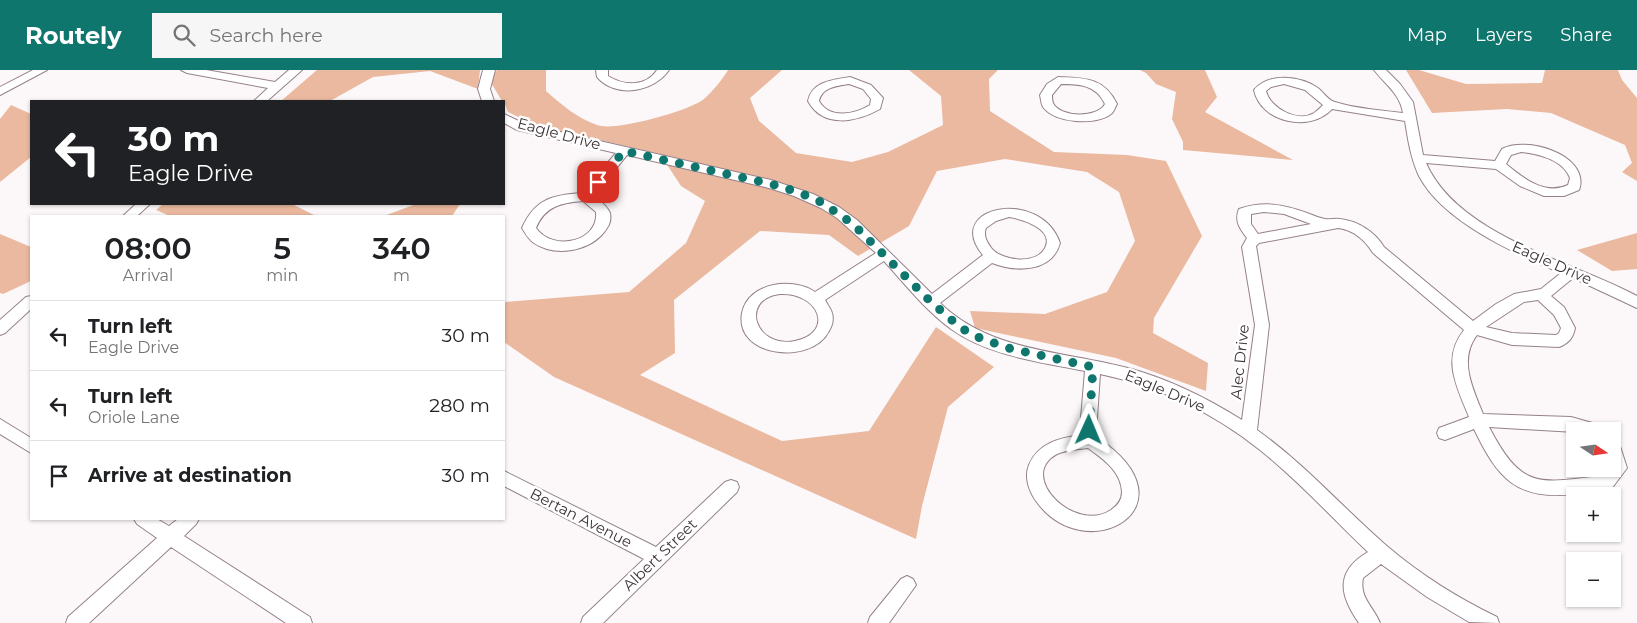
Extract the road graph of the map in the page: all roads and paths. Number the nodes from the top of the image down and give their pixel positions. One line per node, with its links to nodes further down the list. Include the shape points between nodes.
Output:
1 (42, 70): 11 (street)
2 (187, 70): 10 (street)
3 (296, 70): 10 (street)
4 (489, 70): 13 (street, via 484,89)
5 (602, 70): 6 (street, via 608,82 625,87 656,80)
6 (664, 70)
7 (1380, 70): 15 (street, Eagle Drive, via 1407,102)
8 (851, 75): 8 (street, via 823,87 815,95 816,106 827,115 849,119 876,107 875,93)
9 (1054, 77): 9 (street, via 1095,86 1108,96 1108,109 1084,119 1061,114 1046,102 1045,96)
10 (277, 86): 12 (street)
11 (0, 92)
12 (261, 100)
13 (488, 100)
14 (1329, 105): 14 (street, via 1318,92 1290,81 1267,84 1260,90 1262,102 1271,110 1292,117 1312,118); 15 (street)
15 (1411, 118): 18 (street, Eagle Drive)
16 (505, 119): 17 (street, Eagle Drive, via 521,127)
17 (624, 151): 20 (street); 25 (street, Eagle Drive, via 798,192 842,215)
18 (1418, 158): 19 (street); 27 (street, Eagle Drive, via 1428,181 1466,218 1513,247)
19 (1499, 166): 19 (street, via 1519,181 1542,190 1569,190 1576,182 1571,169 1560,160 1531,148 1506,151)
20 (586, 197): 20 (street, via 558,200 539,209 529,228 533,237 541,243 568,246 596,234 602,228 603,213)
21 (143, 205): 22 (street)
22 (130, 215)
23 (1324, 224): 24 (street); 24 (street, via 1292,212 1258,206 1244,212 1244,225); 34 (street, via 1342,223 1365,234 1376,243 1378,250)
24 (1255, 239): 39 (street, Alec Drive, via 1249,247 1262,325)
25 (884, 254): 29 (street); 30 (street, Eagle Drive)
26 (991, 256): 26 (street, via 1004,262 1034,262 1050,252 1053,243 1039,221 1028,216 1009,213 990,216 980,225 978,233); 30 (street)
27 (1571, 271): 28 (street, via 1557,286); 32 (street, Eagle Drive)
28 (1541, 295): 34 (street, via 1521,296); 34 (street, via 1558,311 1568,328 1566,336 1559,341 1512,339)
29 (817, 298): 29 (street, via 796,289 765,293 750,309 748,321 764,343 789,347 809,343 826,325 826,314)
30 (931, 302): 35 (street, Eagle Drive, via 980,338 1008,348)
31 (30, 303): 33 (street)
32 (1637, 304)
33 (0, 329)
34 (1473, 329): 36 (street, via 1461,347 1459,358 1468,396)
35 (1093, 367): 39 (street, Eagle Drive, via 1142,378 1192,400); 41 (street)
36 (1478, 420): 37 (street); 40 (street); 43 (street, via 1490,446 1510,472 1525,482 1542,488 1606,483)
37 (1566, 424)
38 (0, 426): 42 (street)
39 (1249, 432): 49 (street, Eagle Drive, via 1298,471)
40 (1445, 434)
41 (1090, 441): 41 (street, via 1051,449 1036,466 1034,475 1040,493 1060,516 1072,522 1093,525 1115,518 1126,509 1131,492 1129,479 1121,466)
42 (30, 445)
43 (1610, 478)
44 (505, 479): 50 (street, Bertan Avenue)
45 (731, 487): 50 (street, Albert Street)
46 (145, 520): 48 (street)
47 (189, 520): 48 (street)
48 (171, 536): 52 (street); 53 (street)
49 (1382, 553): 56 (street, via 1361,567 1352,581 1357,604); 57 (street, Eagle Drive, via 1433,591)
50 (658, 557): 54 (street, Albert Street)
51 (907, 585): 55 (street)
52 (75, 623)
53 (303, 623)
54 (590, 623)
55 (877, 623)
56 (1371, 623)
57 (1490, 623)

